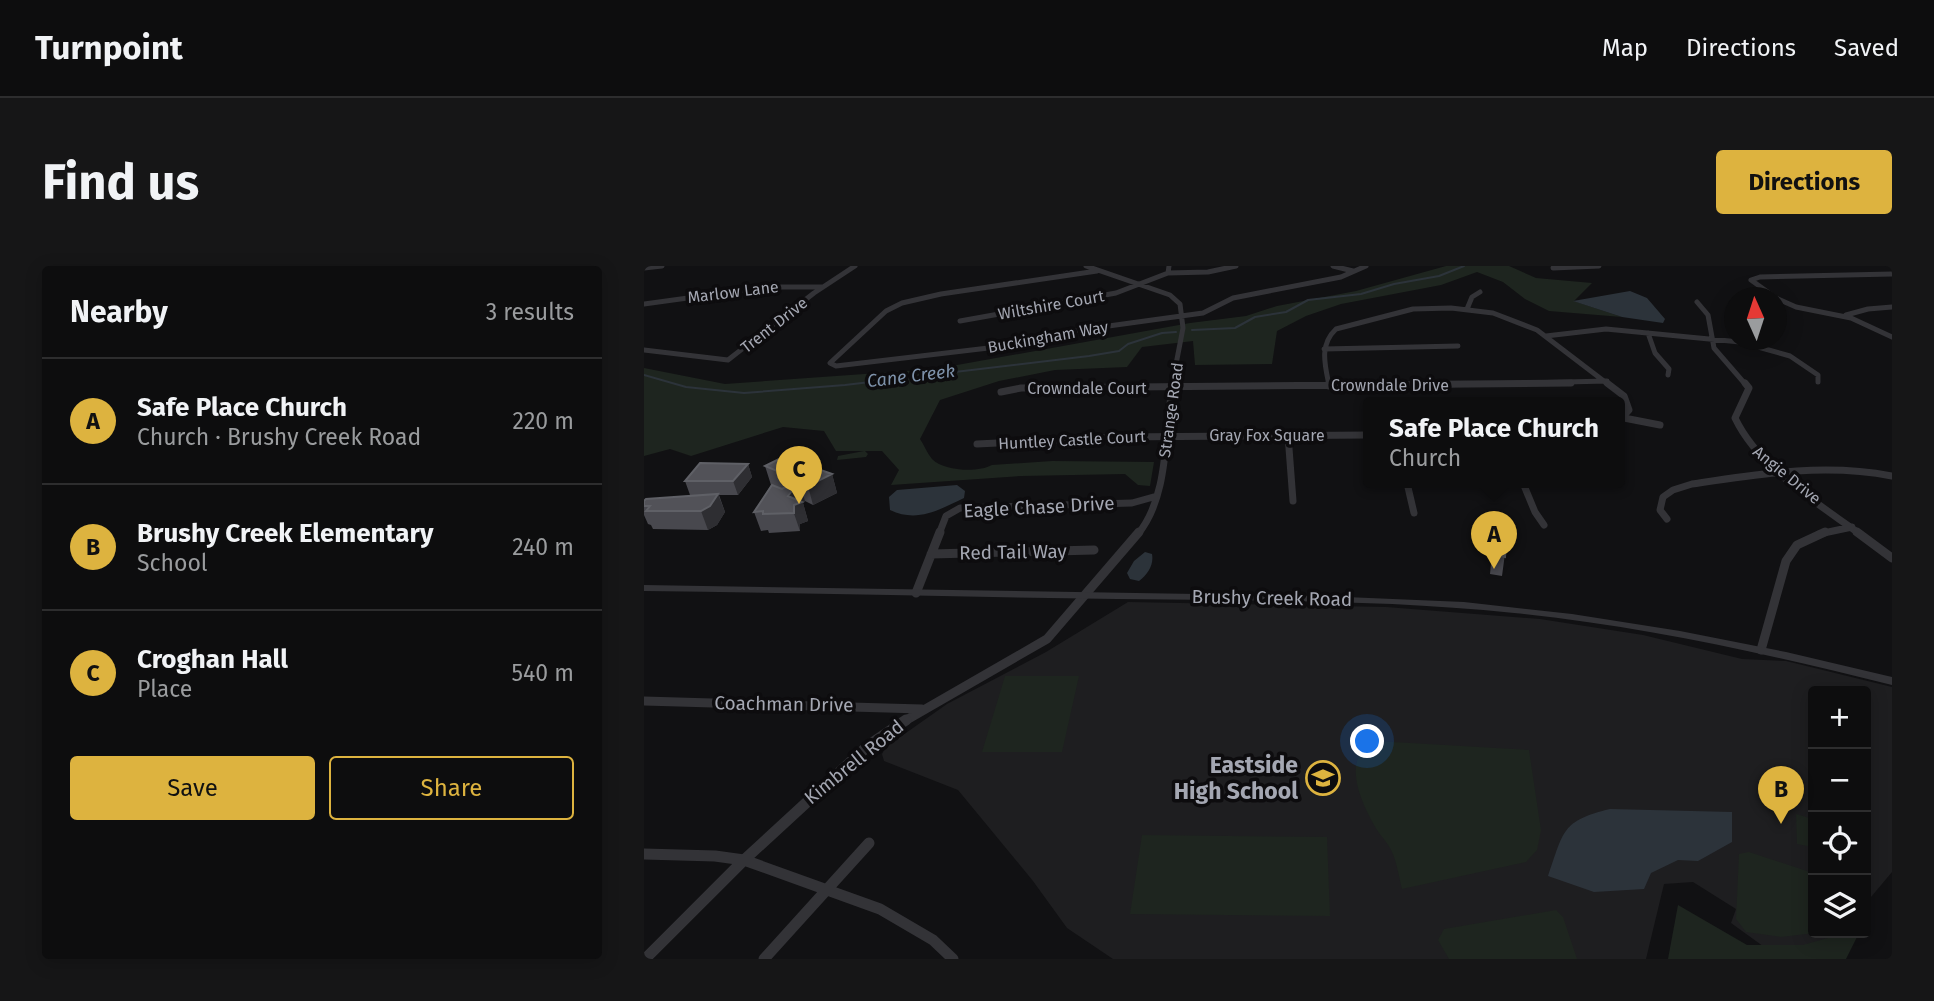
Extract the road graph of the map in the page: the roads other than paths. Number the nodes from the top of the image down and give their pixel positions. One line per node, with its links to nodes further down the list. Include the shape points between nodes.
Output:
1 (662, 266): 9 (street)
2 (855, 266): 17 (street, Trent Drive)
3 (1086, 266): 12 (street)
4 (1236, 266): 11 (street, via 1208,272)
5 (1333, 266): 13 (street)
6 (1366, 266): 13 (street)
7 (1599, 266): 10 (street)
8 (1842, 266): 14 (street)
9 (644, 268)
10 (1553, 268)
11 (1168, 270): 16 (street, Wiltshire Court)
12 (1099, 271): 16 (street); 25 (street, Buckingham Way, via 902,303 886,311 830,363 836,366 997,347)
13 (1355, 271): 25 (street, via 1248,294 1203,313)
14 (1854, 274): 15 (street); 18 (street, via 1751,279)
15 (1892, 274)
16 (1141, 284): 25 (street, via 1174,297); 27 (street, Wiltshire Court, via 1107,295)
17 (823, 287): 22 (street, Marlow Lane, via 767,287); 34 (street, Trent Drive, via 728,360)
18 (1762, 287)
19 (1479, 292): 24 (street)
20 (1697, 302): 31 (street, Angie Drive, via 1708,314)
21 (1787, 303): 26 (street)
22 (644, 304)
23 (1892, 307): 26 (street)
24 (1467, 309): 29 (street, via 1514,319); 33 (street, via 1413,309 1348,324 1328,336)
25 (1184, 315): 39 (street, Strange Road)
26 (1844, 316): 30 (street)
27 (960, 321)
28 (1648, 333): 29 (street, via 1597,329); 31 (street); 35 (street)
29 (1546, 336): 36 (street)
30 (1892, 337)
31 (1712, 339): 37 (street, via 1782,353 1818,375); 50 (street, Angie Drive, via 1717,352 1749,388 1736,414 1738,427 1756,451)
32 (1458, 346): 33 (street)
33 (1324, 349): 38 (street)
34 (644, 350)
35 (1668, 375)
36 (1607, 381): 38 (street, Crowndale Drive); 41 (street)
37 (1818, 382)
38 (1329, 386): 39 (street, Crowndale Drive)
39 (1172, 387): 40 (street, Crowndale Court); 48 (street, Strange Road)
40 (1001, 392)
41 (1623, 397)
42 (1625, 399): 43 (street, via 1629,410)
43 (1625, 415)
44 (1625, 419): 45 (street)
45 (1660, 425)
46 (1288, 435): 47 (street, Gray Fox Square); 48 (street, Gray Fox Square); 55 (street)
47 (1363, 435)
48 (1167, 436): 49 (street, Huntley Castle Court); 54 (street, Strange Road)
49 (978, 444)
50 (1783, 473): 51 (street, via 1838,468); 59 (street, via 1679,488 1661,500 1660,510); 61 (street, Angie Drive)
51 (1892, 476)
52 (1408, 488): 58 (street)
53 (1525, 488): 60 (street)
54 (1157, 496): 56 (street, Eagle Chase Drive); 57 (street, Strange Road)
55 (1293, 501)
56 (1132, 503): 57 (street, Eagle Chase Drive); 63 (street, Eagle Chase Drive, via 966,507 946,516)
57 (1152, 512): 67 (street, Strange Road)
58 (1414, 513)
59 (1667, 519)
60 (1545, 525)
61 (1852, 527): 64 (street, Angie Drive); 68 (street, via 1812,536 1792,550)
62 (1094, 550): 63 (street, Red Tail Way)
63 (931, 554): 66 (street, Eagle Chase Drive)
64 (1892, 558)
65 (644, 588): 66 (street, Brushy Creek Road)
66 (916, 593): 67 (street, Brushy Creek Road)
67 (1086, 596): 68 (street, Brushy Creek Road, via 1465,606 1578,619); 71 (street, Kimbrell Road, via 1047,639)
68 (1761, 650): 69 (street, Brushy Creek Road)
69 (1892, 681)
70 (644, 701): 71 (street, Coachman Drive)
71 (923, 709): 74 (street, Kimbrell Road, via 869,745)
72 (869, 843): 75 (street)
73 (644, 854): 74 (street)
74 (744, 860): 75 (street); 76 (street, Kimbrell Road)
75 (827, 890): 77 (street); 78 (street, via 895,916)
76 (645, 959)
77 (764, 959)
78 (953, 959)

